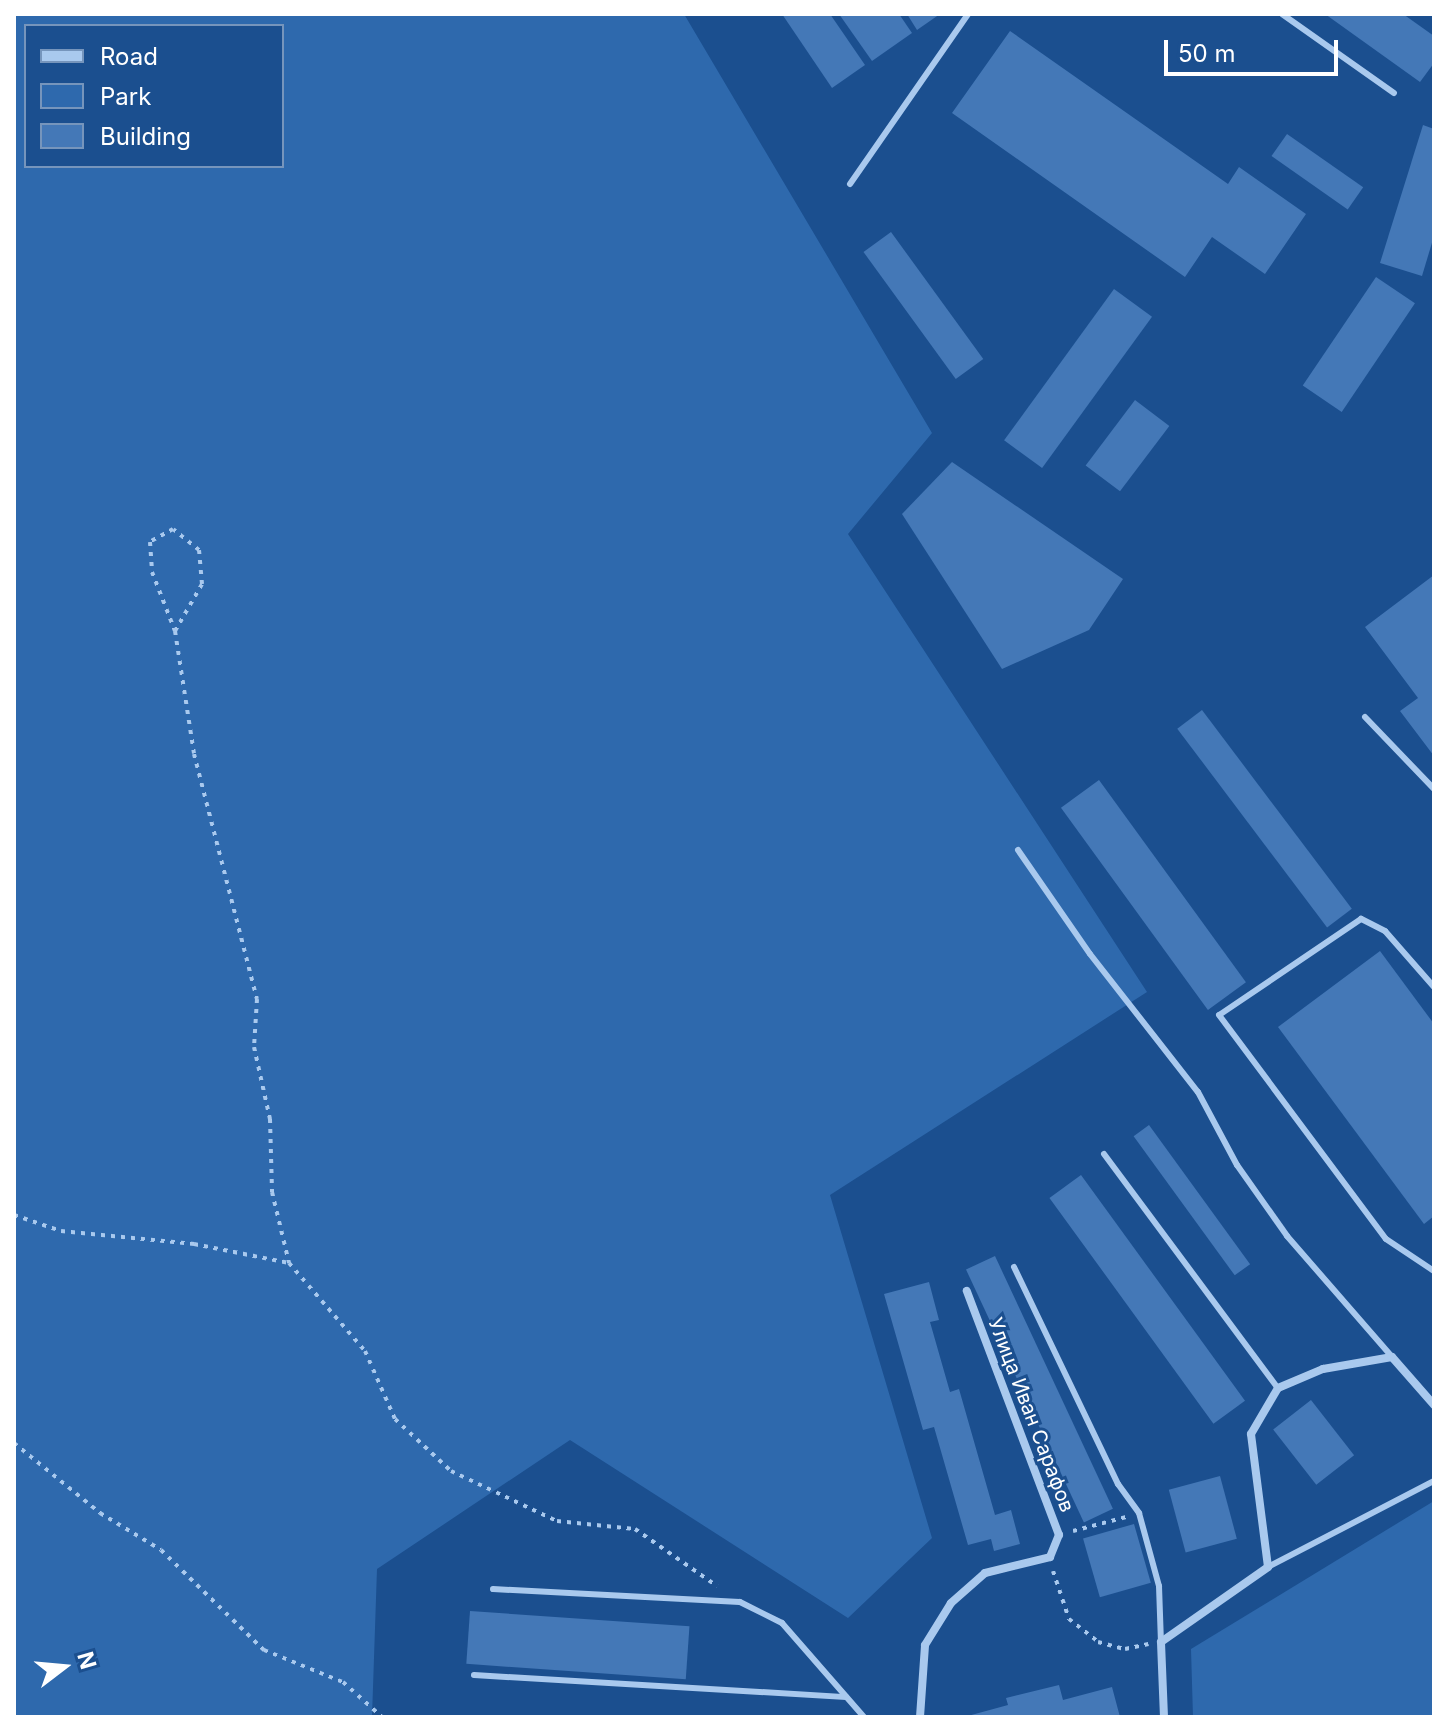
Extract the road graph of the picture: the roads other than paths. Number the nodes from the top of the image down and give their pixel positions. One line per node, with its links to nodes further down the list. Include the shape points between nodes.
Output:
1 (968, 14): 4 (lane)
2 (1282, 14): 3 (lane)
3 (1394, 93)
4 (850, 184)
5 (1365, 717): 6 (lane)
6 (1434, 789)
7 (1018, 850): 13 (lane, via 1090,954 1198,1092 1237,1165 1287,1236)
8 (1434, 987): 11 (lane, via 1385,931 1361,919 1219,1015 1386,1239)
9 (1104, 1154): 14 (lane)
10 (1014, 1267): 19 (lane, via 1118,1484 1139,1513 1159,1586)
11 (1434, 1271)
12 (967, 1291): 23 (street, Улица Иван Сарафов, via 1059,1535 1050,1557 985,1573 951,1603 925,1645)
13 (1392, 1357): 14 (street, via 1323,1369); 15 (street)
14 (1278, 1388): 17 (street, via 1251,1434)
15 (1434, 1405)
16 (1434, 1481): 17 (lane)
17 (1268, 1567): 19 (street)
18 (493, 1589): 21 (lane, via 740,1602 782,1623)
19 (1161, 1642): 24 (street)
20 (474, 1675): 21 (lane)
21 (847, 1697): 22 (lane)
22 (864, 1717)
23 (920, 1717)
24 (1164, 1717)

